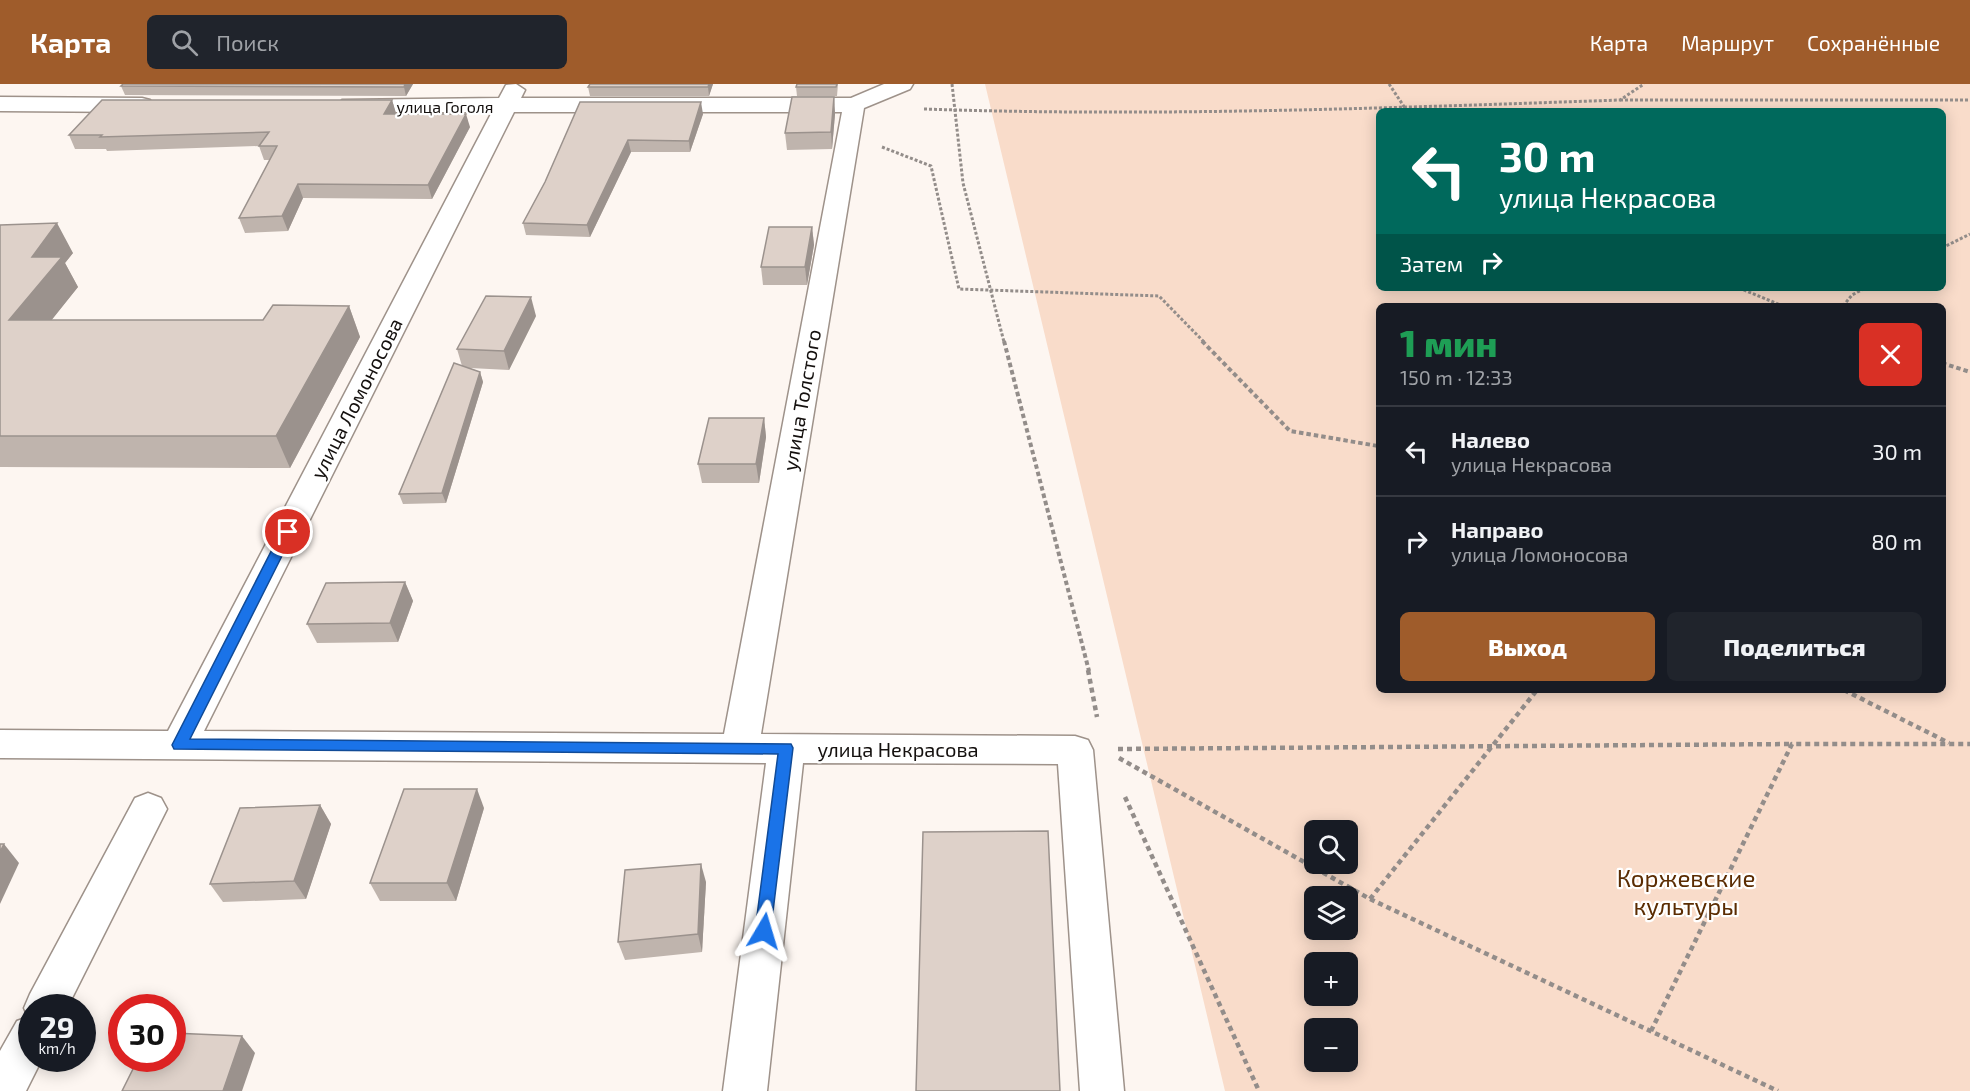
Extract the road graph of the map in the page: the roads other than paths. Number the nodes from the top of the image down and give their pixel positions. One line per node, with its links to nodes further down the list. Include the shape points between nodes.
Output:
1 (902, 84): 6 (street)
2 (511, 95): 5 (street, улица Гоголя); 6 (street, улица Гоголя); 8 (street, улица Ломоносова)
3 (0, 104): 4 (street)
4 (165, 105)
5 (329, 105)
6 (854, 105): 9 (street, улица Толстого)
7 (0, 744): 8 (street, улица Некрасова)
8 (179, 745): 9 (street, улица Некрасова)
9 (740, 748): 10 (street, улица Некрасова)
10 (786, 748): 15 (street); 16 (street, улица Некрасова, via 1089,749)
11 (148, 809): 12 (street)
12 (52, 994)
13 (18, 1061): 14 (street)
14 (2, 1091)
15 (745, 1091)
16 (1102, 1091)

